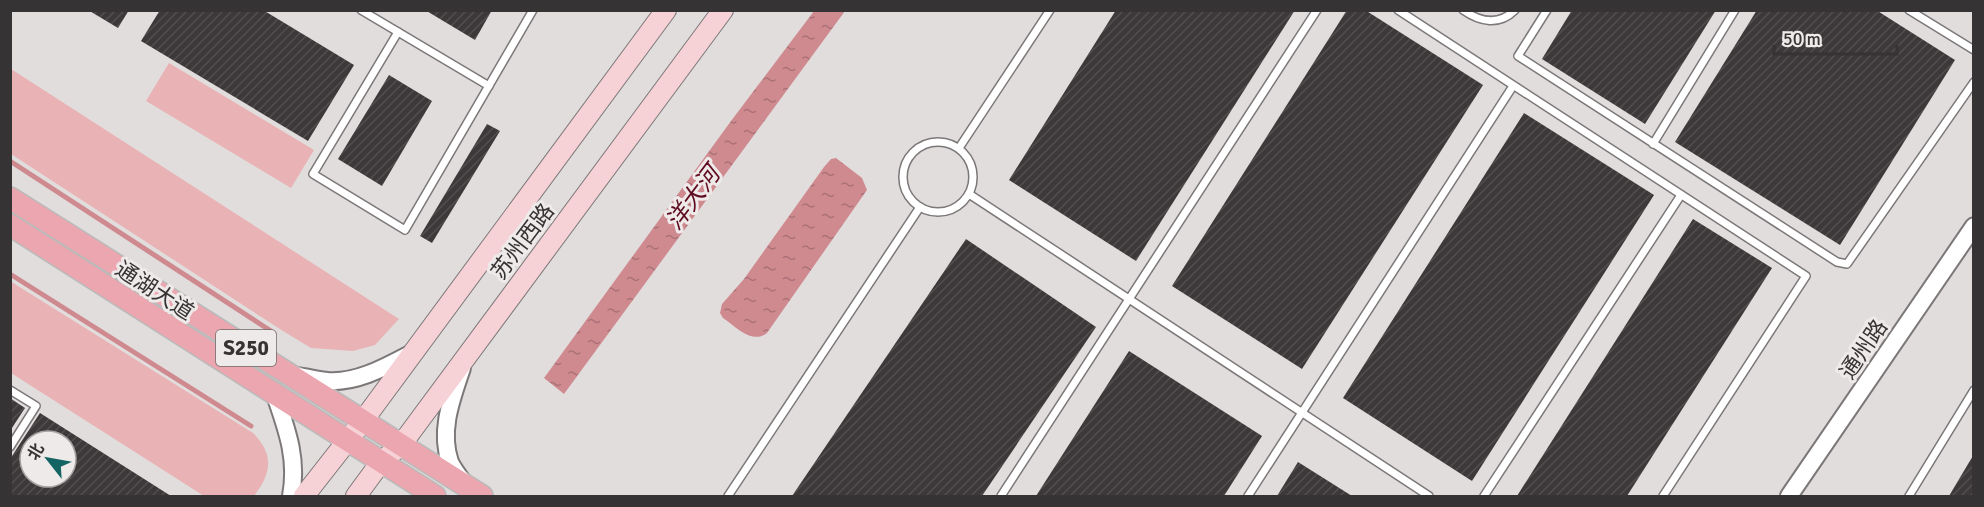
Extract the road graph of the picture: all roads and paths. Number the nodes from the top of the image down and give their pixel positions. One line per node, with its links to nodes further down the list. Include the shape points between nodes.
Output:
1 (362, 10): 13 (lane)
2 (533, 10): 16 (lane)
3 (666, 10): 28 (main road, 苏州西路)
4 (723, 10): 29 (main road, 苏州西路)
5 (1050, 10): 19 (lane)
6 (1317, 10): 27 (lane)
7 (1398, 10): 17 (lane)
8 (1462, 10): 9 (lane, via 1486,22 1510,16)
9 (1515, 10)
10 (1547, 10): 18 (lane, via 1518,56)
11 (1735, 10): 18 (lane)
12 (1913, 11): 14 (lane)
13 (398, 32): 16 (lane); 16 (lane, via 313,174 405,230)
14 (1974, 50)
15 (1974, 82): 18 (lane, via 1847,264 1827,256)
16 (489, 86)
17 (1513, 86): 21 (lane); 34 (lane)
18 (1653, 144)
19 (959, 148): 20 (lane, via 970,160 973,172); 23 (lane, via 942,141 930,142 910,155 904,165 905,189)
20 (969, 194): 23 (lane, via 962,203 941,212); 27 (lane)
21 (1681, 195): 49 (lane); 50 (lane, via 1806,276)
22 (10, 198): 30 (main road, 通湖大道 / S250)
23 (920, 207): 45 (lane)
24 (10, 225): 33 (main road, 通湖大道 / S250)
25 (1974, 226): 26 (street, 通州路)
26 (1969, 243): 51 (street, 通州路)
27 (1130, 299): 34 (lane); 46 (lane)
28 (412, 353): 30 (street, via 348,379 330,381); 35 (main road, 苏州西路)
29 (464, 359): 37 (main road, 苏州西路); 40 (street, via 449,406 447,446 451,464)
30 (287, 374): 35 (main road, 通湖大道 / S250)
31 (10, 390): 38 (lane, via 36,406)
32 (1974, 390): 52 (lane)
33 (275, 395): 36 (main road, 通湖大道 / S250); 41 (street, via 294,460)
34 (1302, 413): 47 (lane); 48 (lane)
35 (362, 422): 36 (main road, 苏州西路); 37 (main road, 通湖大道 / S250)
36 (347, 440): 39 (main road, 通湖大道 / S250); 42 (main road, 苏州西路)
37 (401, 445): 39 (main road, 苏州西路); 40 (main road, 通湖大道 / S250)
38 (10, 447)
39 (381, 462): 43 (main road, 苏州西路); 44 (main road, 通湖大道 / S250)
40 (473, 491)
41 (291, 496)
42 (304, 496)
43 (356, 496)
44 (435, 496)
45 (728, 496)
46 (1001, 496)
47 (1248, 496)
48 (1429, 496)
49 (1484, 496)
50 (1663, 496)
51 (1789, 496)
52 (1909, 496)

